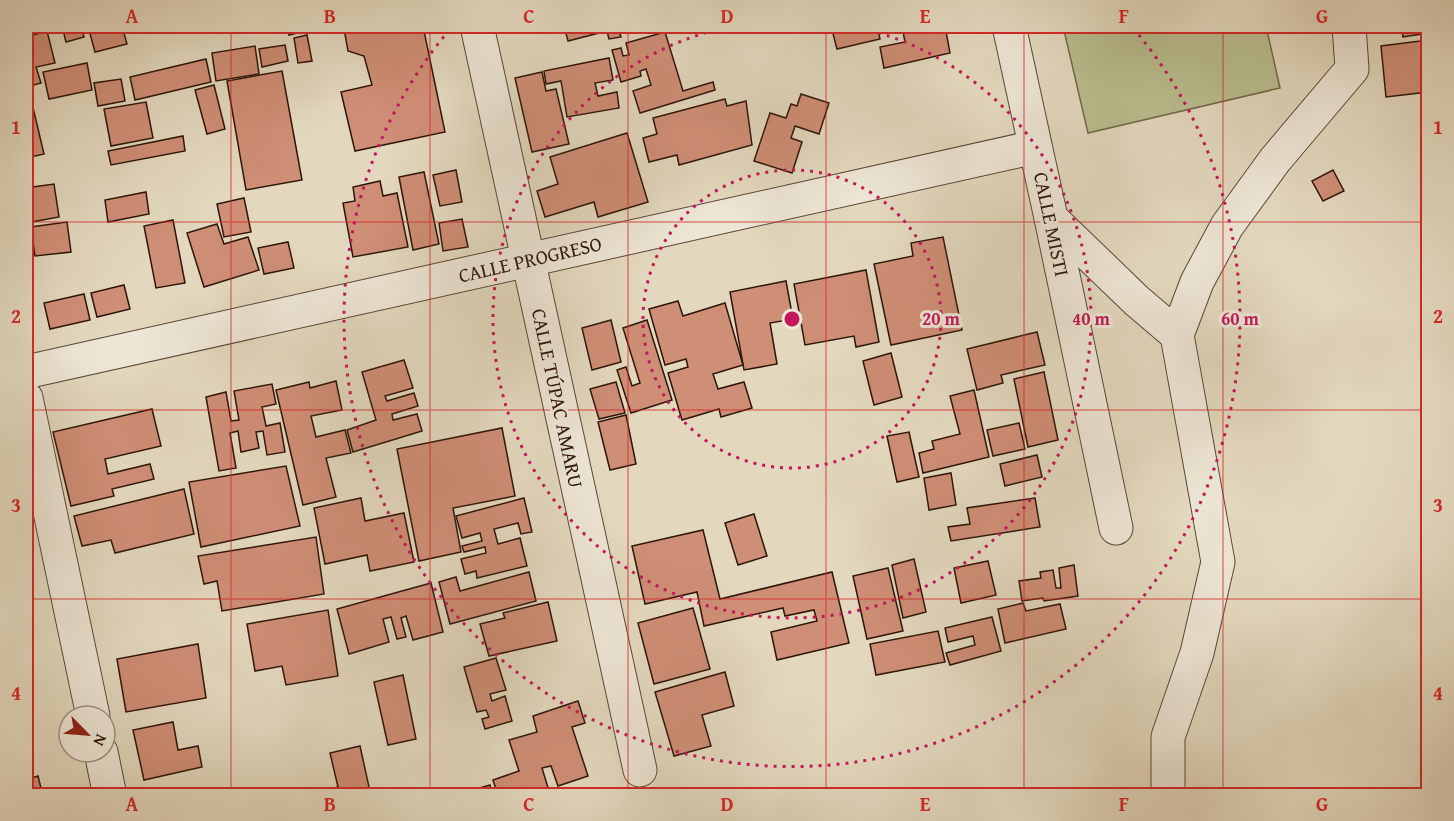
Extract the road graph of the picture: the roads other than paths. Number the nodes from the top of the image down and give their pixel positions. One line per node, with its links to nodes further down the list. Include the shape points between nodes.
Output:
1 (477, 26): 6 (street, CALLE TÚPAC AMARU)
2 (1010, 26): 4 (street, CALLE MISTI)
3 (1349, 26): 7 (street, via 1352,69 1275,160 1227,226 1197,282)
4 (1035, 147): 5 (street, CALLE MISTI); 6 (street, CALLE PROGRESO)
5 (1051, 218): 7 (street); 10 (street, CALLE MISTI)
6 (528, 260): 8 (street, CALLE PROGRESO); 13 (street, CALLE TÚPAC AMARU)
7 (1177, 335): 15 (street, via 1218,562 1197,653 1168,737)
8 (26, 372)
9 (26, 398): 11 (street)
10 (1116, 528)
11 (90, 704)
12 (104, 764): 14 (street)
13 (640, 770)
14 (111, 795)
15 (1168, 795)

